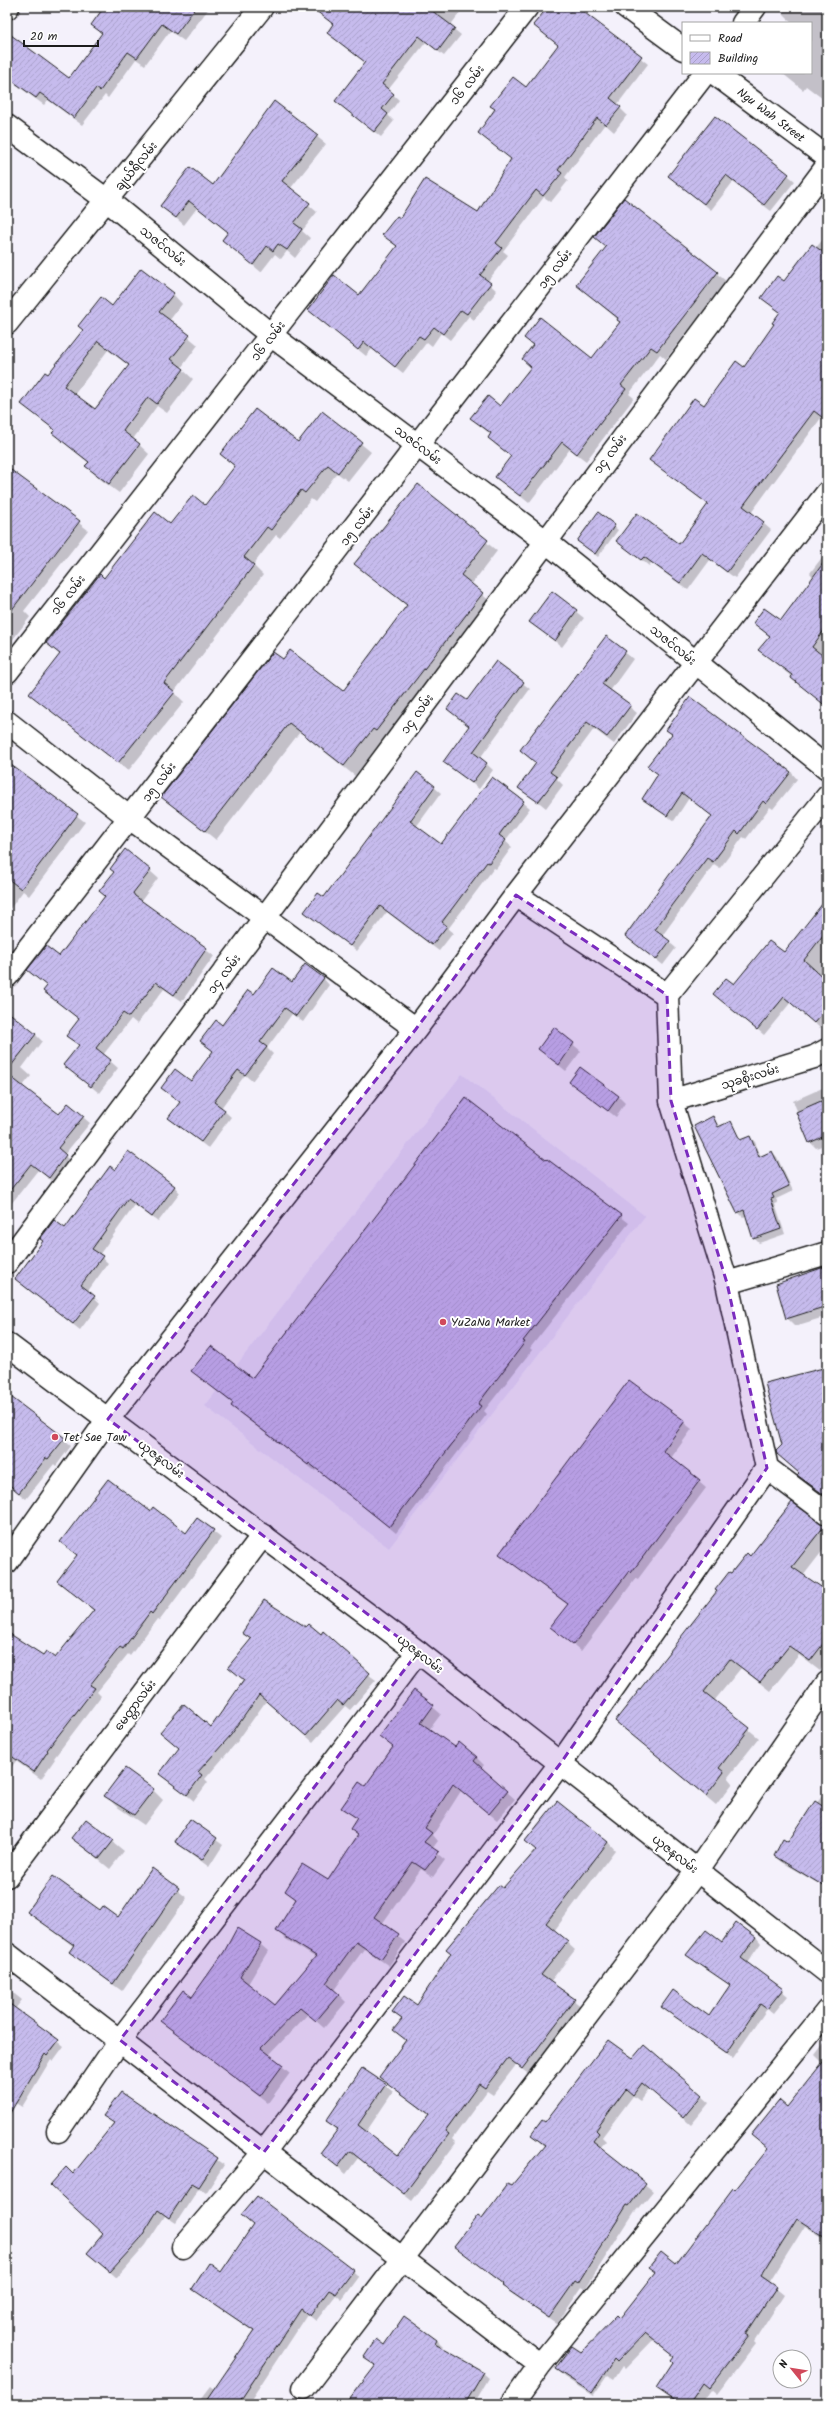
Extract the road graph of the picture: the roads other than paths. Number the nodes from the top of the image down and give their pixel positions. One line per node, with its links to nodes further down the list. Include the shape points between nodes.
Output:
1 (262, 7): 12 (street, ချယ်ရီလမ်း)
2 (527, 7): 14 (street, ၁၆ လမ်း)
3 (626, 7): 6 (street)
4 (755, 7): 5 (street)
5 (744, 22)
6 (682, 49)
7 (704, 74): 15 (street, ၁၅ လမ်း)
8 (715, 74): 10 (street, Ngu Wah Street)
9 (7, 126): 12 (street, သဇင်လမ်း)
10 (827, 157)
11 (827, 166): 17 (street, ၁၄ လမ်း)
12 (108, 201): 13 (street, ချယ်ရီလမ်း); 14 (street, သဇင်လမ်း)
13 (7, 323)
14 (272, 336): 15 (street, သဇင်လမ်း); 19 (street, ၁၆ လမ်း)
15 (419, 445): 17 (street, သဇင်လမ်း); 23 (street, ၁၅ လမ်း)
16 (827, 493): 18 (street)
17 (544, 540): 18 (street, သဇင်လမ်း); 25 (street, ၁၄ လမ်း)
18 (696, 664): 21 (street, သဇင်လမ်း); 24 (street)
19 (7, 672)
20 (7, 722): 23 (street)
21 (827, 768)
22 (827, 797): 27 (street)
23 (131, 819): 25 (street); 26 (street, ၁၅ လမ်း)
24 (516, 895): 27 (street); 28 (street)
25 (265, 920): 28 (street); 32 (street, ၁၄ လမ်း)
26 (7, 976)
27 (667, 995): 30 (street)
28 (416, 1029): 35 (street)
29 (827, 1050): 30 (street, သုခစိုးလမ်း, via 814,1057)
30 (671, 1101): 33 (street)
31 (827, 1253): 33 (street)
32 (7, 1262)
33 (727, 1283): 36 (street)
34 (7, 1344): 35 (street, ယုဇနလမ်း)
35 (108, 1419): 38 (street, ယုဇနလမ်း); 39 (street)
36 (767, 1468): 37 (street); 42 (street)
37 (827, 1513)
38 (263, 1535): 40 (street, ယုဇနလမ်း); 44 (street, မေတ္တာလမ်း)
39 (7, 1562)
40 (418, 1652): 42 (street, ယုဇနလမ်း); 48 (street)
41 (827, 1683): 43 (street)
42 (560, 1764): 43 (street, ယုဇနလမ်း); 50 (street)
43 (697, 1871): 46 (street, ယုဇနလမ်း); 52 (street)
44 (7, 1876)
45 (7, 1954): 48 (street)
46 (827, 1972)
47 (827, 2011): 53 (street)
48 (120, 2040): 49 (street); 50 (street)
49 (58, 2131)
50 (264, 2152): 51 (street); 52 (street)
51 (183, 2247)
52 (403, 2258): 53 (street); 54 (street)
53 (540, 2365): 55 (street)
54 (304, 2388)
55 (512, 2404)

